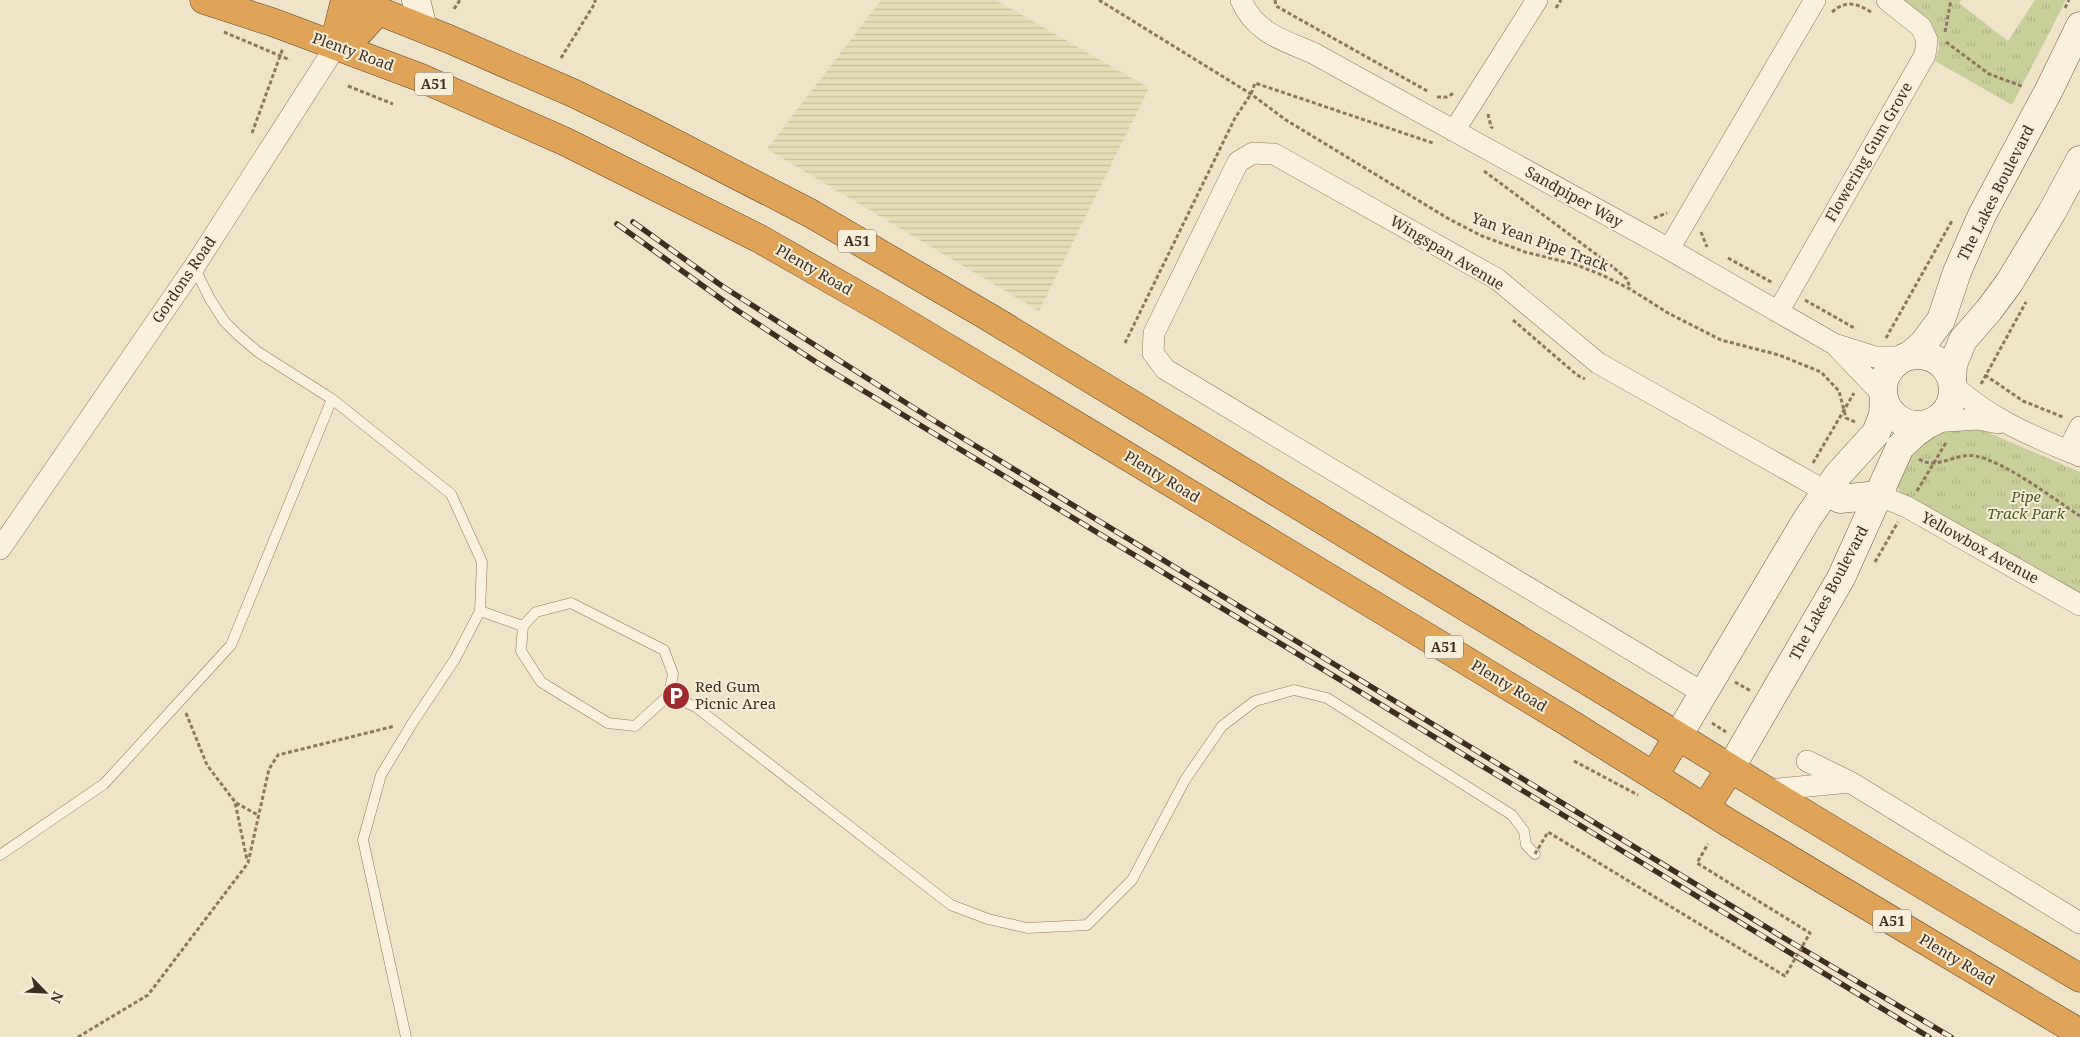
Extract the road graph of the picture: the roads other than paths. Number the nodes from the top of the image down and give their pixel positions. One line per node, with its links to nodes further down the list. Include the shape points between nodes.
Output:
1 (204, 0): 15 (highway, Plenty Road / A51)
2 (345, 0): 15 (highway, Gordons Road)
3 (351, 0): 10 (highway, A51)
4 (416, 0): 14 (street)
5 (1232, 0): 6 (street)
6 (1241, 0): 7 (street); 17 (street, Sandpiper Way, via 1250,17 1265,32)
7 (1250, 0)
8 (1256, 0): 17 (street, Sandpiper Way, via 1261,12)
9 (1546, 4): 18 (street)
10 (381, 5): 14 (highway, A51); 15 (highway, via 360,31)
11 (1823, 6): 20 (street)
12 (1882, 7): 22 (street, Flowering Gum Grove, via 1921,26 1927,40 1925,55)
13 (2080, 26): 16 (street, The Lakes Boulevard)
14 (423, 28): 39 (highway, A51, via 581,97 810,213 986,316)
15 (336, 46): 21 (street, Gordons Road); 43 (highway, Plenty Road / A51, via 419,77 566,142 760,239 1060,415 1558,716)
16 (2072, 51): 24 (street, The Lakes Boulevard, via 1973,233 1941,320 1923,344)
17 (1313, 53): 18 (street, Sandpiper Way)
18 (1454, 132): 20 (street, Sandpiper Way)
19 (2080, 160): 26 (street, via 2010,283 1963,340 1953,364)
20 (1669, 249): 22 (street, Sandpiper Way)
21 (194, 267): 27 (lane, via 224,321 238,335 258,352); 33 (street, Gordons Road)
22 (1778, 312): 23 (street, Sandpiper Way)
23 (1834, 344): 24 (street, Sandpiper Way, via 1875,357); 25 (street, Sandpiper Way)
24 (1908, 356): 25 (street, The Lakes Boulevard, via 1898,361 1885,377); 26 (street, via 1931,357 1941,364)
25 (1884, 397): 28 (street, via 1897,418 1920,425); 31 (street, via 1876,433)
26 (1959, 397): 28 (street); 28 (street, The Lakes Boulevard, via 1952,396 1941,416); 30 (street, via 2012,427)
27 (332, 399): 35 (lane, via 451,494 482,562); 47 (lane, via 231,645 104,784)
28 (1931, 422): 32 (street, The Lakes Boulevard, via 1900,447)
29 (2076, 424): 30 (street)
30 (2074, 454)
31 (1825, 491): 32 (street, via 1840,499); 37 (street); 37 (street, Wingspan Avenue, via 1598,363 1497,279 1274,154 1253,153 1238,162 1154,332 1153,353 1165,369)
32 (1878, 495): 34 (street, Yellowbox Avenue); 41 (street, The Lakes Boulevard, via 1841,578)
33 (0, 549)
34 (2080, 605)
35 (480, 611): 36 (lane); 51 (lane, via 455,659 381,775 364,840)
36 (523, 626): 38 (lane, via 536,612 570,603 664,650 673,674); 38 (lane, via 521,652 541,682 608,723 635,726)
37 (1710, 682): 39 (street)
38 (669, 695): 46 (lane, via 696,706 951,904 988,919 1027,928 1087,925 1132,880 1185,780 1222,726 1254,701 1294,690 1327,698 1512,815 1524,831 1526,845)
39 (1678, 736): 41 (highway, A51); 43 (highway)
40 (1807, 761): 42 (street)
41 (1730, 769): 44 (highway, A51); 45 (highway)
42 (1850, 782): 44 (street); 48 (street)
43 (1649, 788): 45 (highway, Plenty Road / A51)
44 (1768, 790): 49 (highway, A51)
45 (1705, 808): 50 (highway, Plenty Road / A51)
46 (1535, 854)
47 (0, 855)
48 (2080, 924)
49 (2080, 978)
50 (2080, 1033)
51 (406, 1037)

